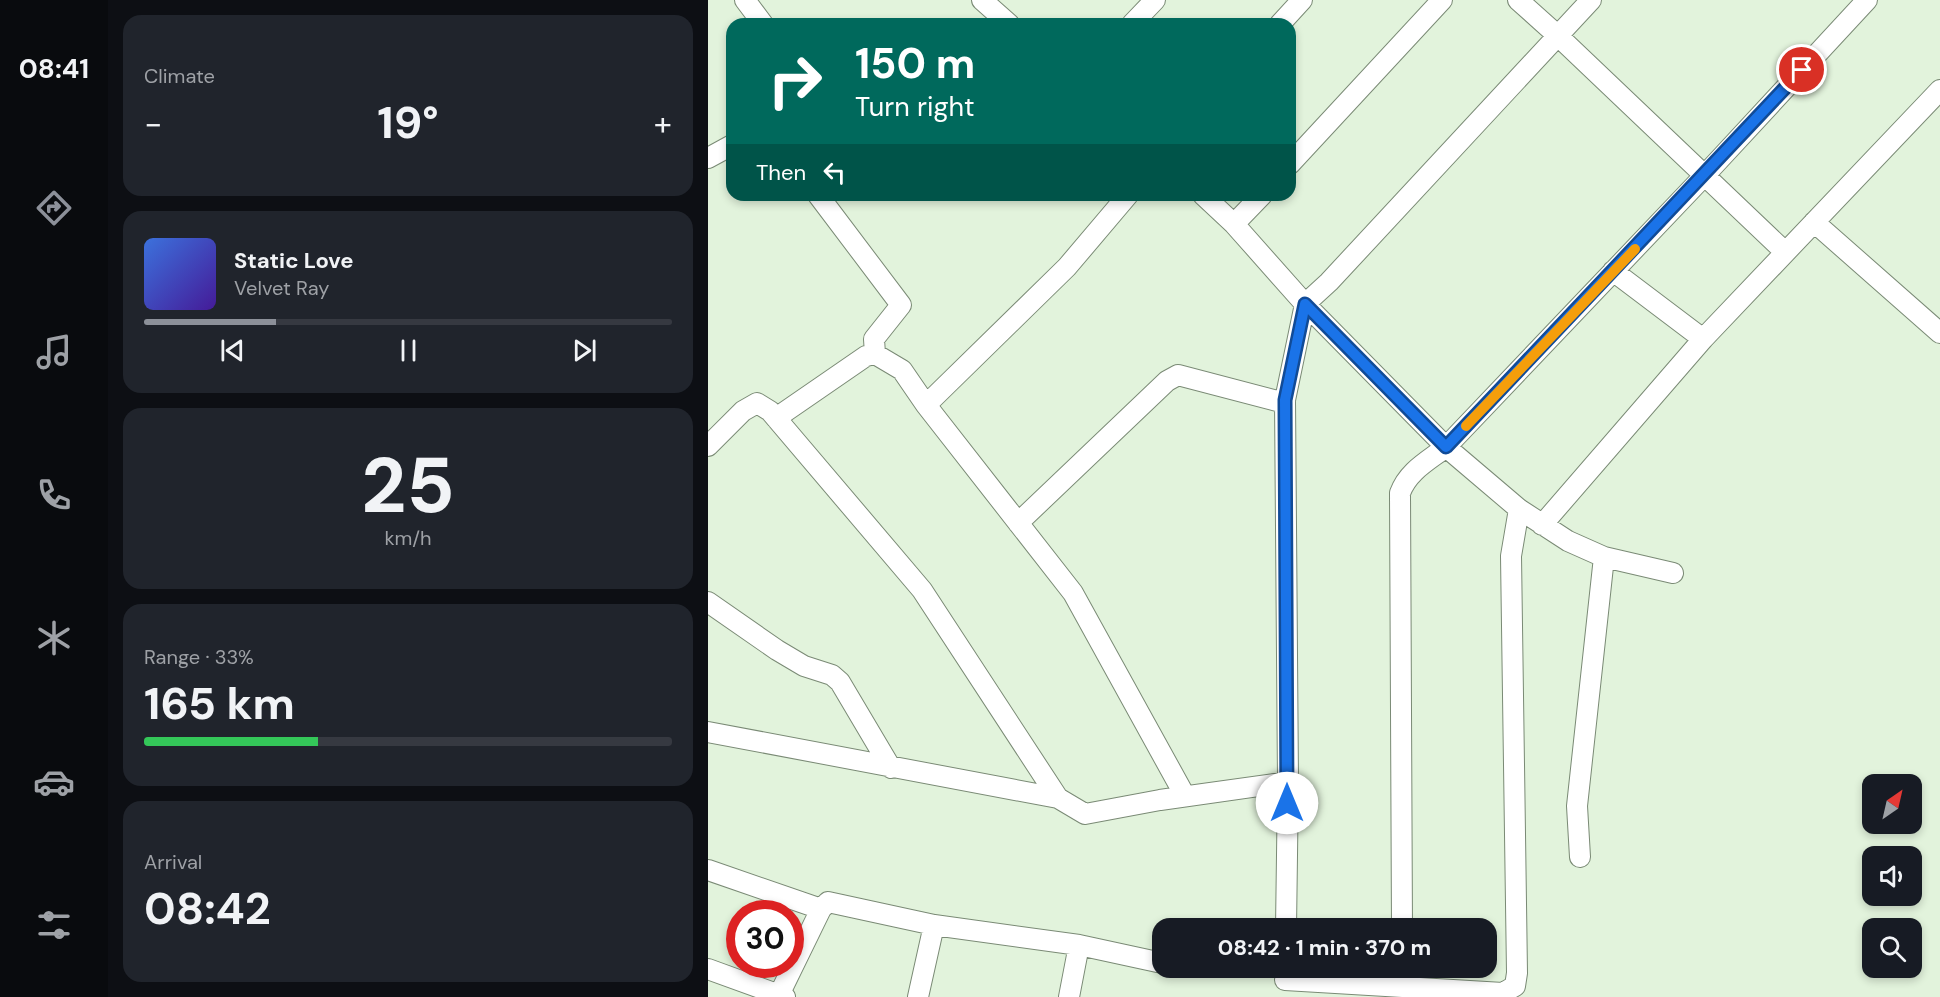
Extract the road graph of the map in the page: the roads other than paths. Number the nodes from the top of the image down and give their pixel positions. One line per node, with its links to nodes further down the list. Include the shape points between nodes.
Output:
1 (745, 0): 8 (street)
2 (1155, 0): 9 (street)
3 (1302, 0): 10 (street)
4 (1442, 0): 15 (street)
5 (1518, 0): 11 (street)
6 (1591, 0): 11 (street)
7 (1868, 0): 16 (street)
8 (758, 18)
9 (1138, 18)
10 (1286, 18)
11 (1557, 35): 16 (street); 25 (street)
12 (1940, 90): 21 (street)
13 (726, 148): 14 (street)
14 (708, 158)
15 (1296, 158)
16 (1704, 176): 23 (street); 24 (street)
17 (823, 201): 28 (street, via 902,305 874,339)
18 (1123, 201): 30 (street, via 1067,267)
19 (1209, 201): 22 (street)
20 (1256, 201): 22 (street)
21 (1814, 222): 23 (street); 26 (street)
22 (1234, 224): 25 (street)
23 (1785, 252): 27 (street)
24 (1613, 271): 27 (street); 33 (street)
25 (1305, 304): 29 (street); 33 (street)
26 (1940, 333)
27 (1703, 339): 36 (street)
28 (875, 354): 30 (street, via 902,370); 31 (street, via 866,356)
29 (1285, 403): 35 (street, via 1178,375 1167,381); 42 (street)
30 (926, 405): 35 (street)
31 (776, 418): 32 (street, via 757,403 743,411); 44 (street, via 921,590)
32 (708, 446)
33 (1446, 447): 34 (street); 49 (street, via 1410,474 1400,493)
34 (1519, 509): 36 (street); 55 (street, via 1511,556 1515,986 1503,993)
35 (1018, 523): 43 (street, via 1073,593)
36 (1542, 525): 37 (street)
37 (1604, 558): 38 (street); 45 (street, via 1577,806)
38 (1673, 573)
39 (708, 602): 41 (street, via 777,650 840,682)
40 (708, 732): 41 (street)
41 (891, 768): 44 (street)
42 (1288, 782): 43 (street); 48 (street)
43 (1185, 796): 44 (street, via 1085,814)
44 (1058, 798)
45 (1580, 857)
46 (708, 870): 47 (street)
47 (821, 909): 50 (street, via 828,902); 57 (street)
48 (1286, 918)
49 (1402, 918)
50 (934, 925): 51 (street); 58 (street)
51 (1079, 945): 52 (street); 59 (street)
52 (1152, 961)
53 (708, 969): 57 (street)
54 (1379, 978): 56 (street)
55 (1408, 978)
56 (1285, 982)
57 (782, 996)
58 (918, 997)
59 (1069, 997)

